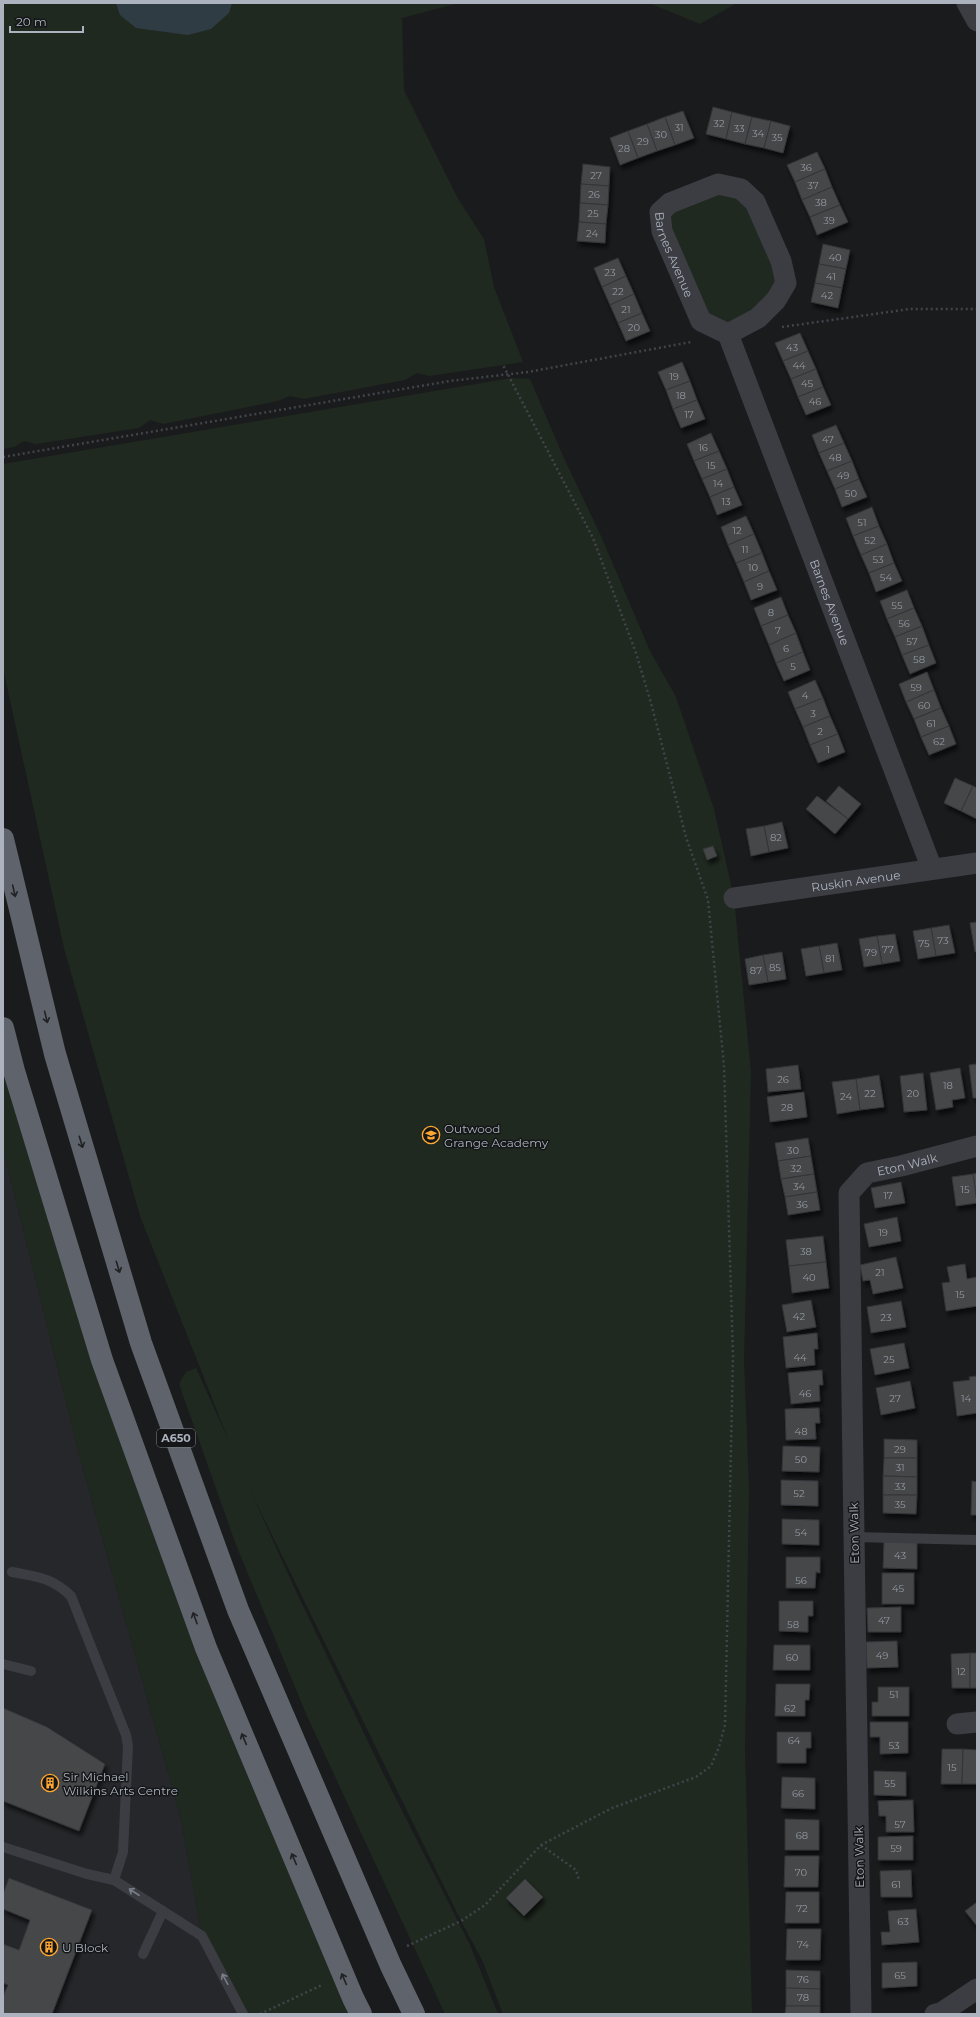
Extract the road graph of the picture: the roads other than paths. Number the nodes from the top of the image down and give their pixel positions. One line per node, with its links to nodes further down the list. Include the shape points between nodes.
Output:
1 (967, 3): 2 (street)
2 (977, 21)
3 (728, 334): 3 (street, Barnes Avenue, via 758,318 776,300 786,283 782,261 755,202 741,189 718,184 670,203 660,212 662,231 701,322); 6 (street, Barnes Avenue)
4 (3, 839): 22 (highway, A650, one-way to 22, via 55,1054 141,1343 238,1610 390,1966)
5 (977, 863): 6 (street, Ruskin Avenue)
6 (932, 869): 7 (street, Ruskin Avenue)
7 (734, 898)
8 (3, 1028): 21 (highway, one-way to 8, via 206,1648 102,1360)
9 (977, 1146): 10 (street, Eton Walk, via 867,1173 849,1193)
10 (854, 1537): 11 (lane); 23 (street, Eton Walk)
11 (977, 1540)
12 (12, 1572): 16 (lane, via 46,1579 59,1585 71,1596 126,1735 128,1746 123,1852)
13 (3, 1664): 14 (lane)
14 (31, 1671)
15 (3, 1847): 16 (lane)
16 (114, 1880): 17 (lane, one-way to 16)
17 (163, 1911): 18 (lane); 20 (lane, one-way to 17, via 202,1936)
18 (143, 1954)
19 (977, 1989): 24 (street, via 941,2013)
20 (243, 2014)
21 (361, 2014)
22 (414, 2014)
23 (861, 2014)
24 (935, 2014)

